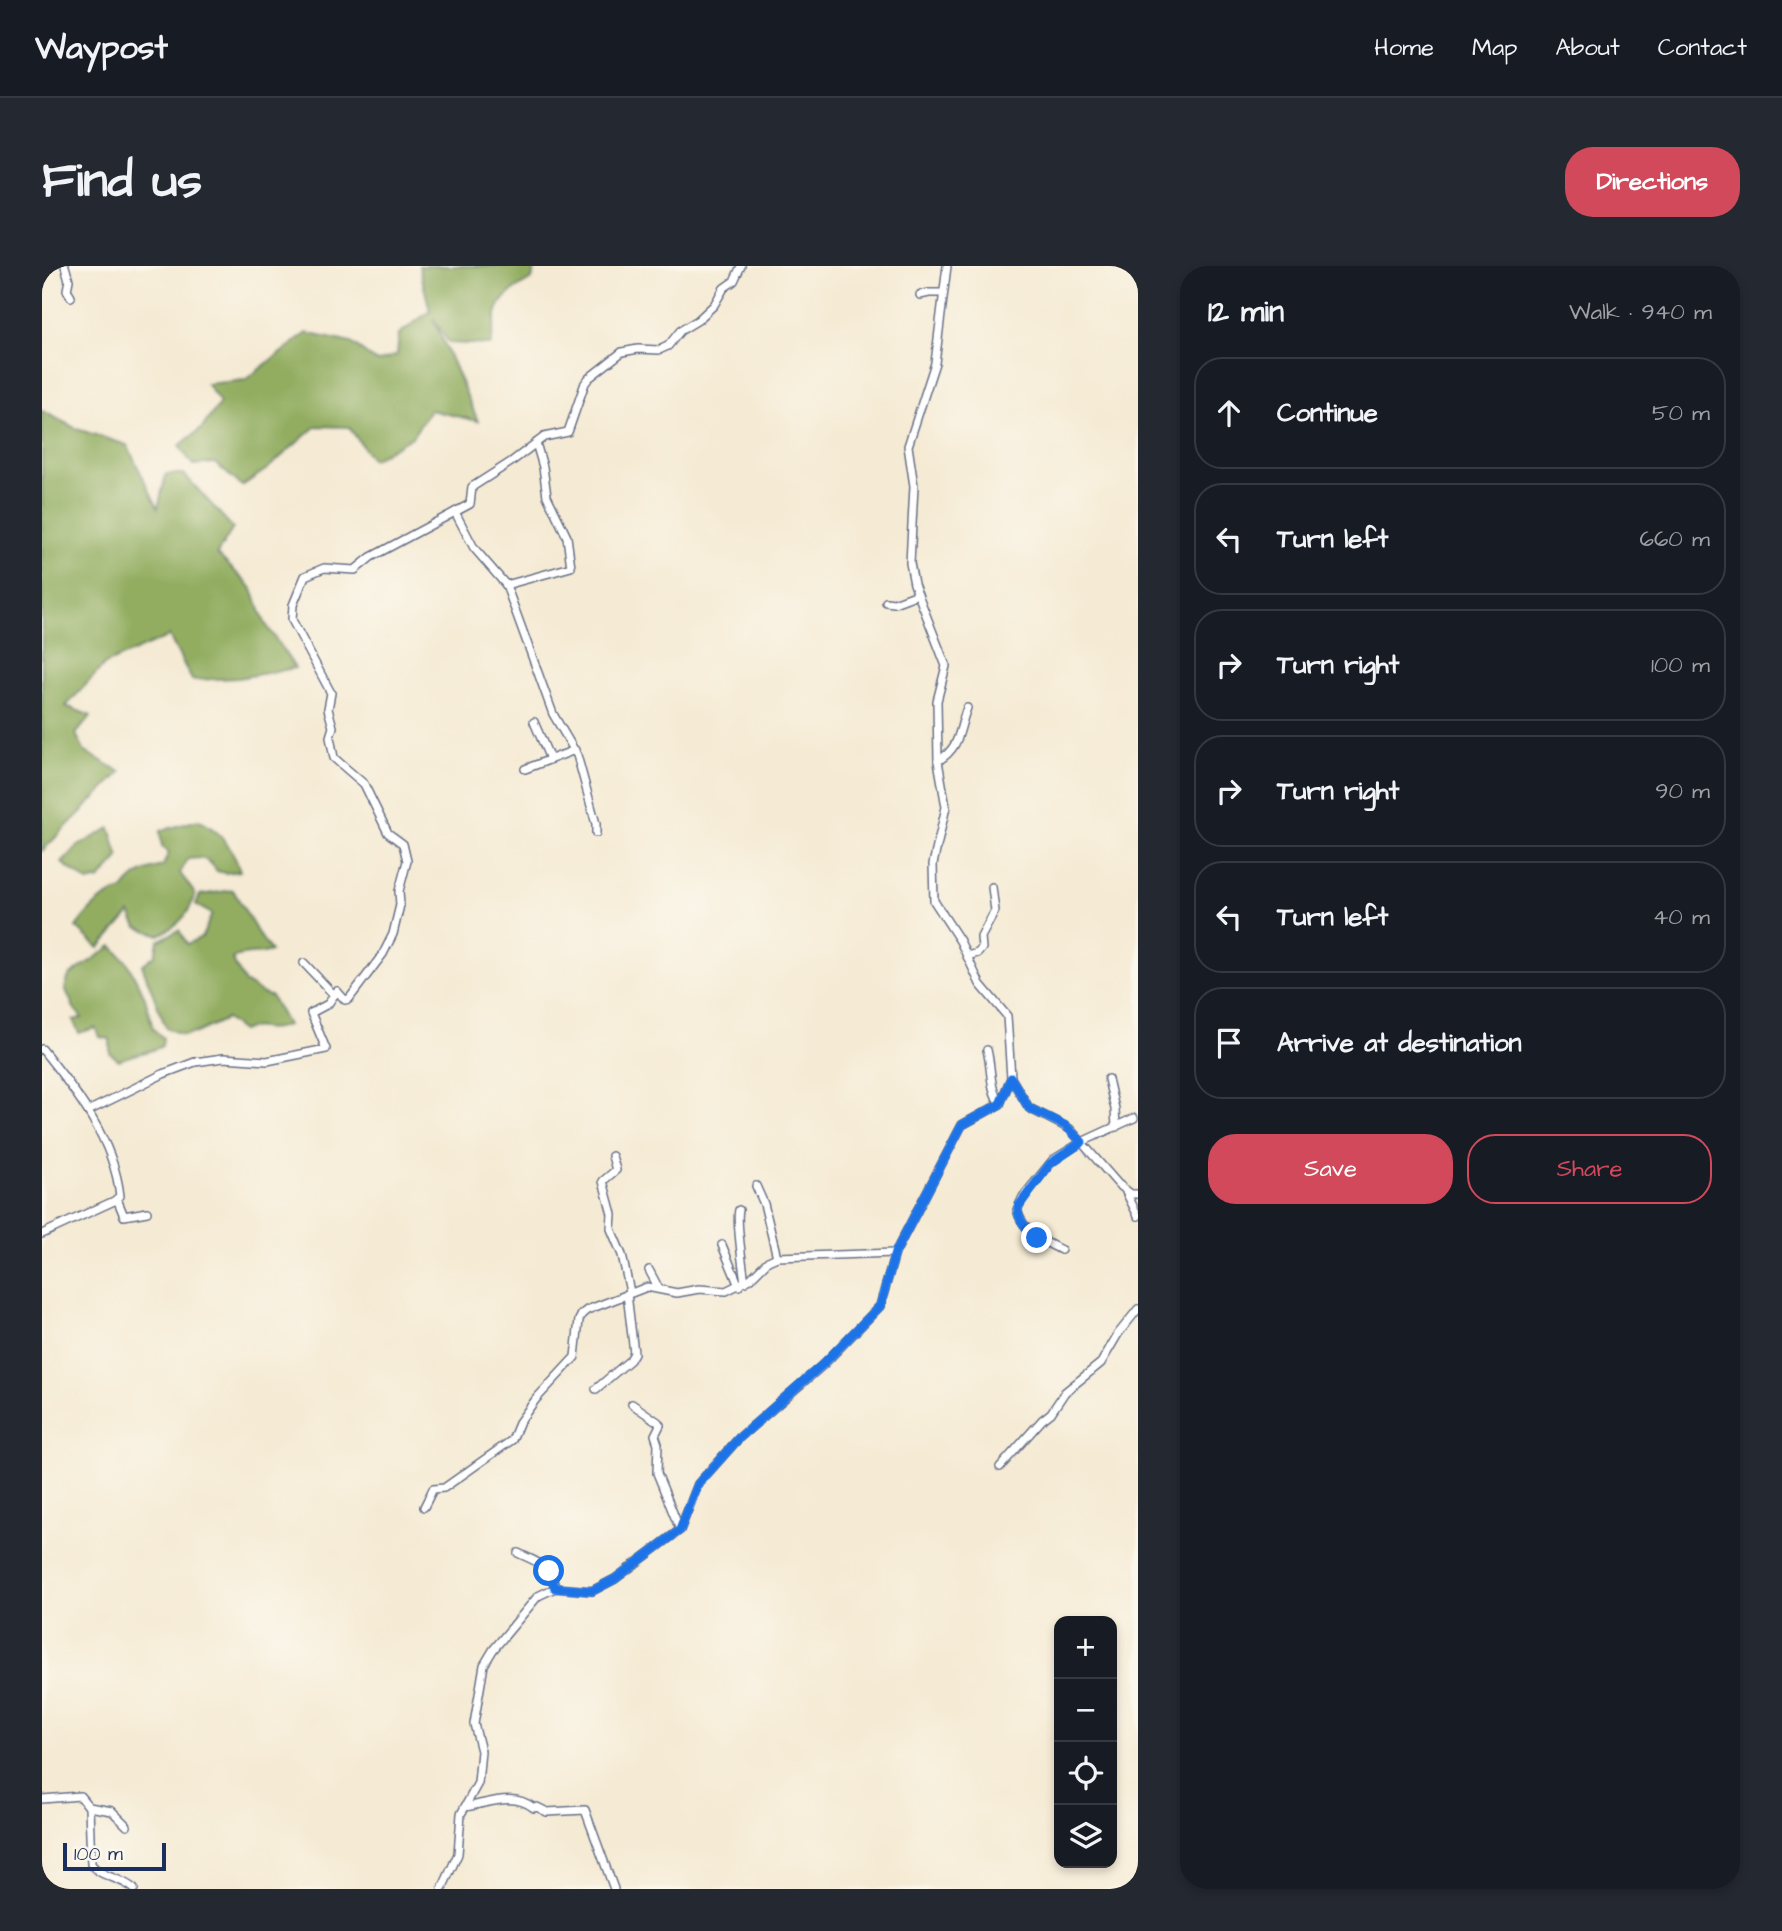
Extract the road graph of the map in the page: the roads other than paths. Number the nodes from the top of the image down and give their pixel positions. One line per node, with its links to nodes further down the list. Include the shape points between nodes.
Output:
1 (65, 266): 6 (street)
2 (741, 266): 7 (street, via 714,305 680,331 670,345 620,354 586,382 568,432)
3 (947, 266): 4 (street)
4 (943, 293): 5 (street); 10 (street, via 935,363 908,446 914,486 910,563)
5 (920, 295)
6 (71, 297)
7 (536, 443): 8 (street, via 472,487 471,502); 9 (street, via 547,496 567,537 572,565)
8 (455, 512): 9 (street, via 474,548); 22 (street, via 355,570 324,568 307,575 293,605 292,622 331,695 328,709 334,758 363,784 388,833 402,844 407,861 393,934 383,954 348,1000 337,990)
9 (506, 585): 14 (street, via 553,714)
10 (918, 594): 11 (street); 16 (street, via 946,666 937,701)
11 (886, 602)
12 (967, 708): 16 (street, via 956,745)
13 (534, 722): 15 (street)
14 (575, 750): 15 (street); 18 (street)
15 (551, 759): 17 (street)
16 (938, 761): 20 (street, via 946,807 933,864 934,901)
17 (525, 769)
18 (596, 833)
19 (992, 887): 20 (street, via 995,915 981,937 982,948)
20 (967, 956): 25 (street, via 980,984 1007,1016)
21 (304, 963): 22 (street)
22 (334, 995): 28 (street, via 312,1013 324,1050 267,1061 223,1058 195,1062)
23 (42, 1049): 28 (street)
24 (987, 1050): 27 (street, via 992,1087)
25 (1011, 1078): 27 (street); 31 (street, via 1029,1108 1066,1126)
26 (1108, 1079): 30 (street)
27 (1000, 1104): 43 (street, via 962,1125)
28 (88, 1111): 36 (street, via 114,1171 120,1193)
29 (1135, 1118): 30 (street)
30 (1116, 1127): 31 (street)
31 (1082, 1142): 34 (street); 42 (street, via 1050,1164 1017,1210 1034,1235)
32 (612, 1156): 48 (street, via 616,1170 603,1181)
33 (756, 1186): 44 (street)
34 (1126, 1191): 35 (street); 39 (street)
35 (1138, 1195)
36 (117, 1199): 38 (street, via 124,1216); 40 (street)
37 (739, 1210): 46 (street)
38 (147, 1212)
39 (1138, 1216)
40 (42, 1234)
41 (722, 1245): 46 (street)
42 (1061, 1251)
43 (895, 1253): 44 (street); 54 (street, via 880,1306 739,1438 698,1484)
44 (777, 1257): 46 (street)
45 (649, 1270): 47 (street)
46 (742, 1284): 47 (street, via 726,1291 677,1293)
47 (659, 1288): 48 (street)
48 (628, 1293): 50 (street, via 634,1353); 53 (street, via 582,1314 575,1357 536,1399 512,1440 447,1487 433,1489)
49 (1138, 1309): 52 (street, via 1101,1363 1065,1392)
50 (596, 1389)
51 (632, 1404): 54 (street, via 657,1419 660,1426 655,1435 657,1470)
52 (1000, 1467)
53 (424, 1507)
54 (680, 1530): 56 (street, via 592,1591)
55 (518, 1553): 56 (street, via 549,1571)
56 (555, 1588): 59 (street, via 538,1596 484,1665 474,1724 481,1751 478,1783)
57 (42, 1799): 58 (street, via 80,1796)
58 (89, 1807): 60 (street, via 112,1811); 61 (street, via 91,1864 96,1871)
59 (464, 1808): 62 (street, via 458,1854); 63 (street, via 503,1799 527,1802 547,1812 585,1810)
60 (127, 1826)
61 (134, 1889)
62 (442, 1889)
63 (614, 1889)

